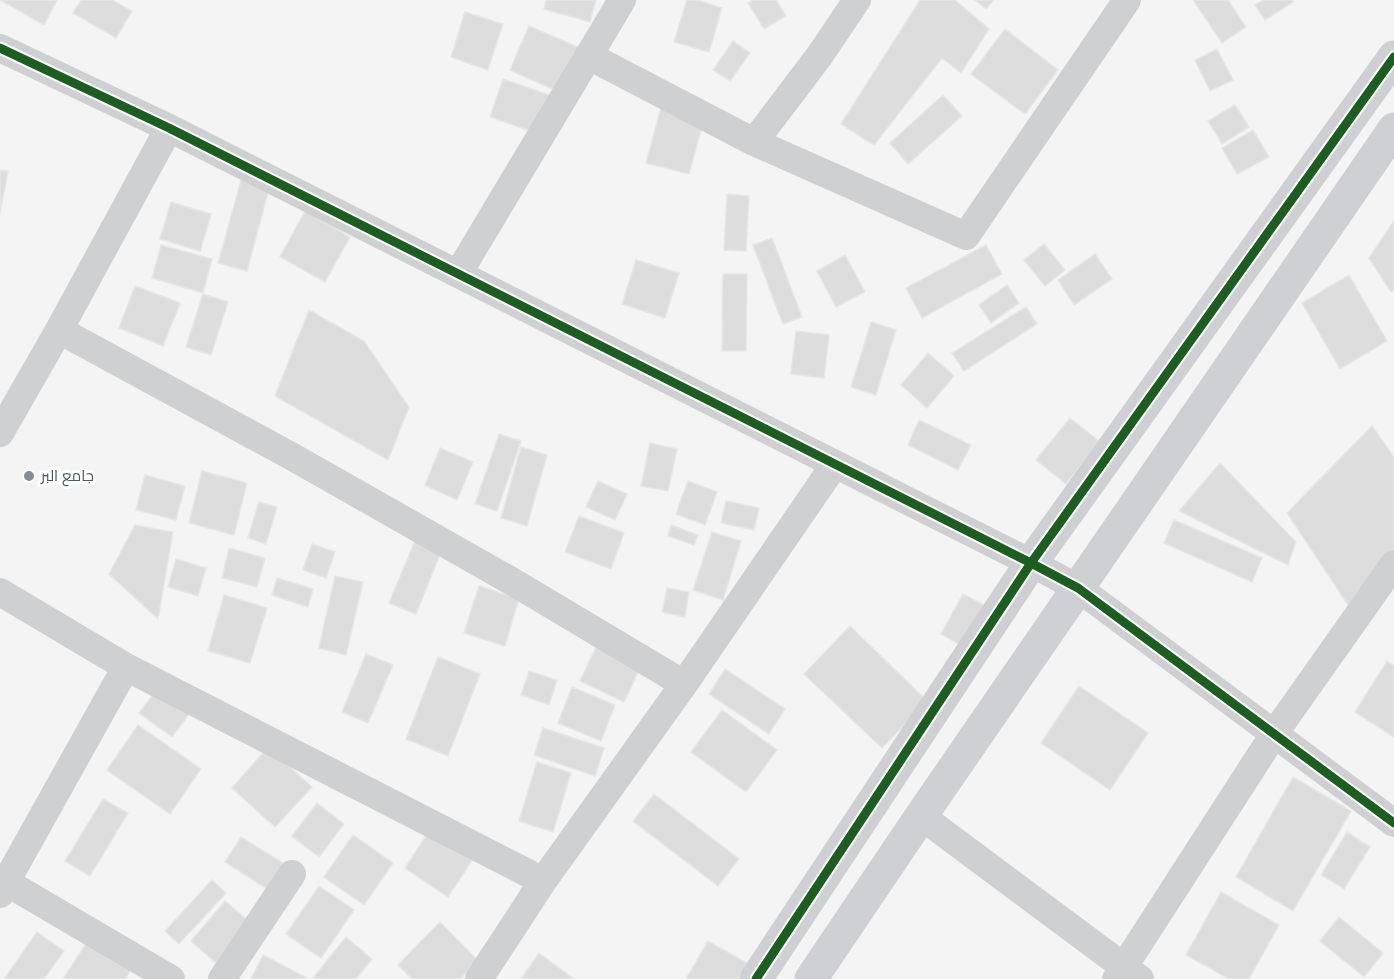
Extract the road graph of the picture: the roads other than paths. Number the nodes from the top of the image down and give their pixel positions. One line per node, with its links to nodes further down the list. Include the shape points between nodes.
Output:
1 (622, 0): 5 (street)
2 (857, 0): 9 (street)
3 (1127, 0): 9 (street, via 966,236)
4 (0, 48): 7 (street)
5 (589, 56): 9 (street); 10 (street)
6 (1394, 57): 14 (street)
7 (169, 128): 10 (street); 11 (street)
8 (1394, 129): 16 (street)
9 (754, 142)
10 (458, 274): 13 (street)
11 (59, 330): 12 (street); 19 (street, via 291,456)
12 (0, 433)
13 (836, 464): 14 (street); 19 (street)
14 (1031, 563): 16 (street); 30 (street)
15 (1394, 564): 20 (street)
16 (1078, 588): 20 (street); 21 (street)
17 (0, 592): 18 (street)
18 (126, 667): 24 (street); 25 (street)
19 (684, 684): 24 (street)
20 (1274, 734): 22 (street); 26 (street)
21 (921, 816): 26 (street); 31 (street)
22 (1394, 823)
23 (292, 874): 28 (street)
24 (543, 881): 29 (street)
25 (3, 888): 27 (street)
26 (1126, 975)
27 (171, 979)
28 (222, 979)
29 (479, 979)
30 (756, 979)
31 (811, 979)

